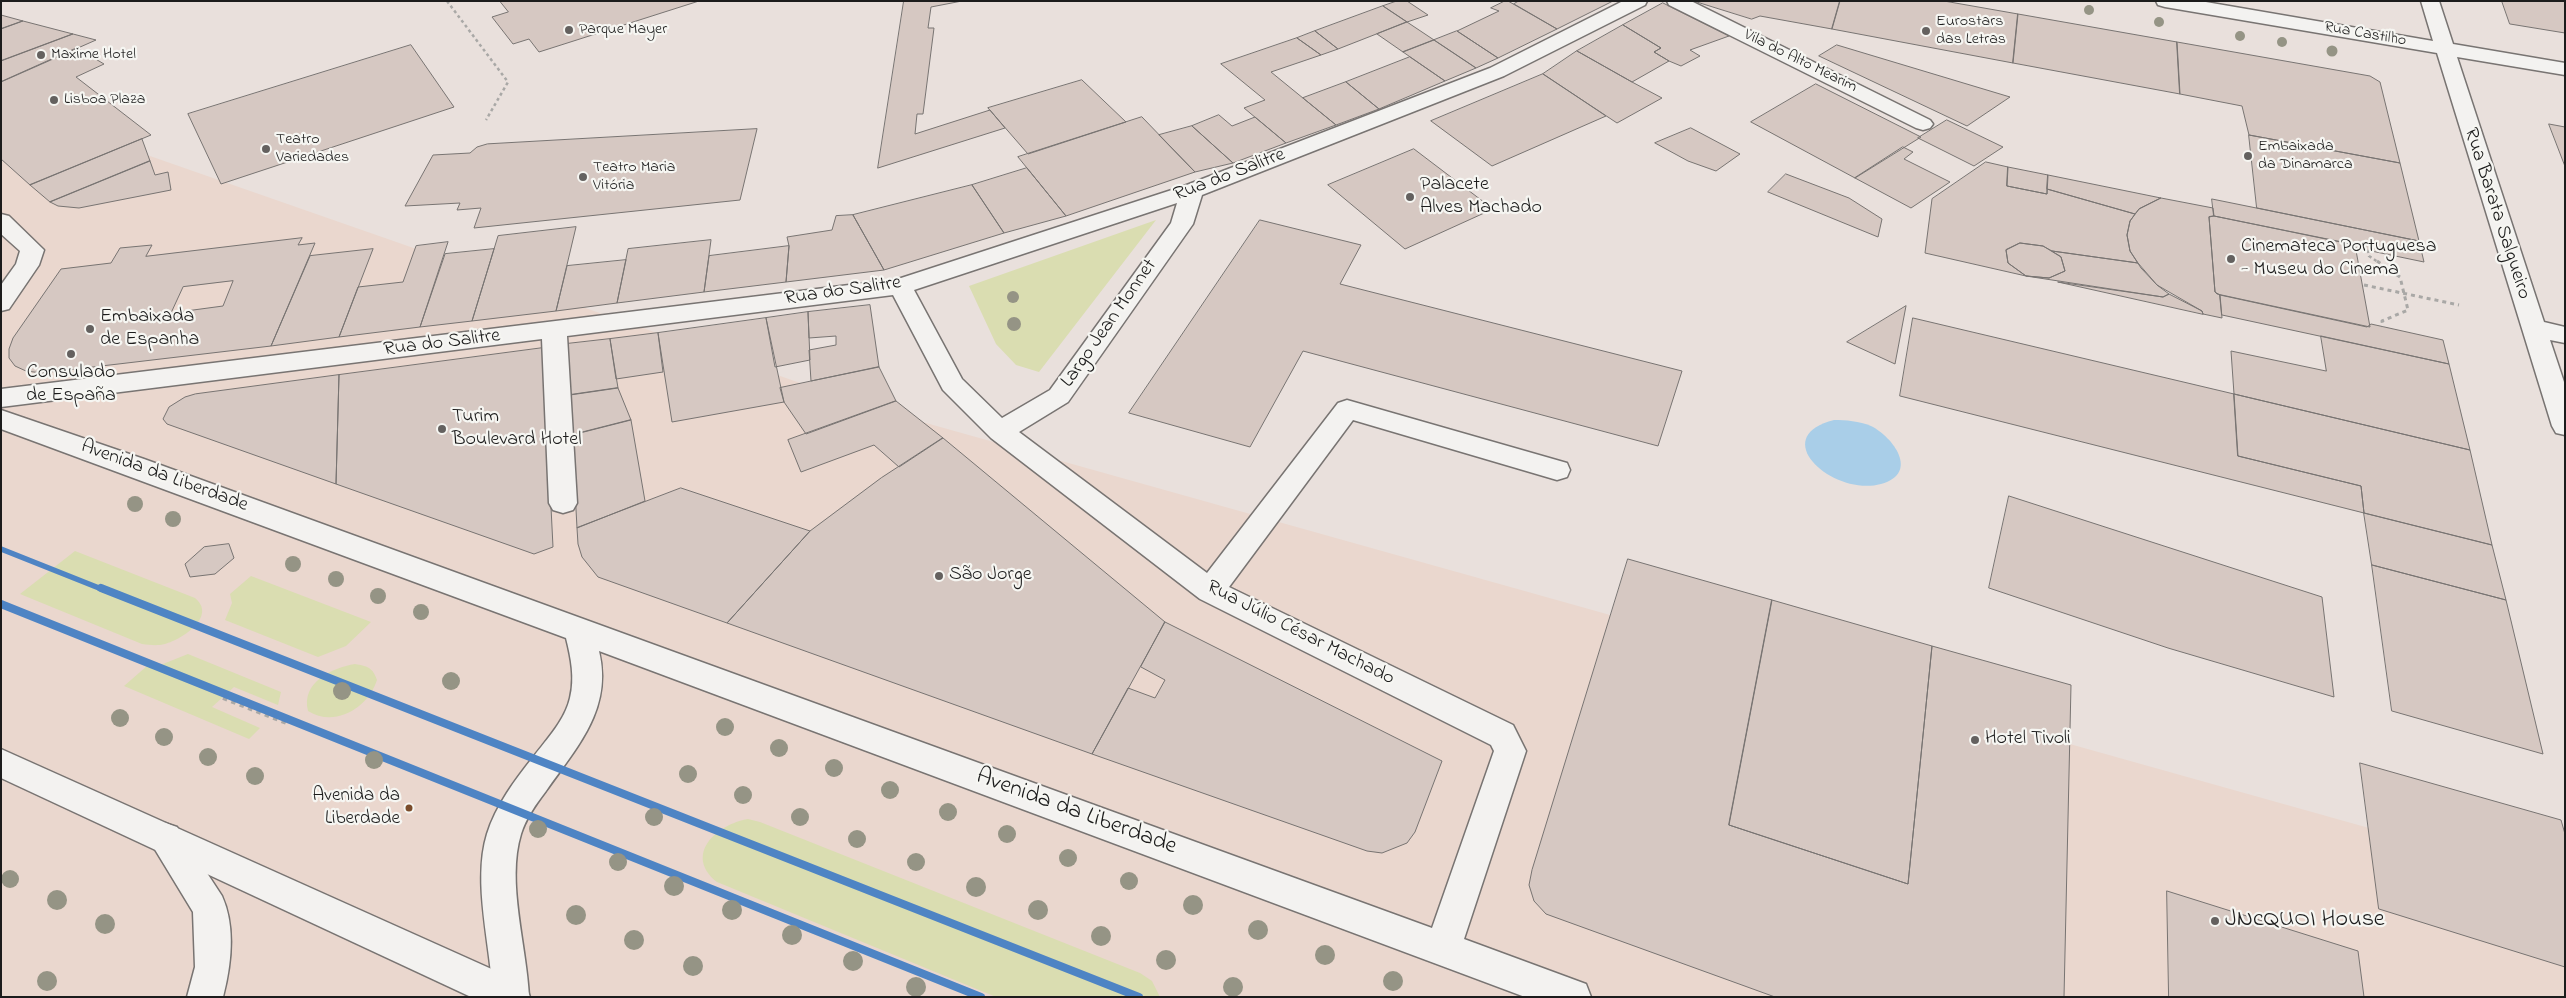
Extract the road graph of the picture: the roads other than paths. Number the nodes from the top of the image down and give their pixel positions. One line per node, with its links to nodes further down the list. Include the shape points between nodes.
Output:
1 (1638, 1): 8 (street, Rua do Salitre, via 1497,72)
2 (1676, 1): 7 (street, Vila do Alto Mearim)
3 (2165, 1): 5 (street, Rua Castilho)
4 (2430, 1): 5 (street, Rua Barata Salgueiro)
5 (2444, 49): 6 (street, Rua Castilho); 12 (street, Rua Barata Salgueiro)
6 (2565, 70)
7 (1924, 124)
8 (1192, 191): 10 (street, Rua do Salitre); 18 (street, Largo Jean Monnet, via 1182,224 1059,396)
9 (1, 221): 11 (street, via 32,250 27,265)
10 (900, 286): 13 (street, Rua do Salitre); 18 (street, Rua Júlio César Machado, via 952,384)
11 (1, 303)
12 (2533, 328): 14 (street); 17 (street, Rua Barata Salgueiro)
13 (554, 330): 15 (street, Rua do Salitre); 20 (street)
14 (2565, 335)
15 (1, 398)
16 (1, 419): 22 (street, Avenida da Liberdade)
17 (2565, 426)
18 (1000, 431): 21 (street, Rua Júlio César Machado)
19 (1557, 470): 21 (street, via 1347,409)
20 (563, 503)
21 (1210, 591): 25 (street, Rua Júlio César Machado, via 1502,735 1510,751)
22 (579, 630): 25 (street, Avenida da Liberdade); 27 (street, via 588,680 584,704 572,730 518,802 504,835 500,869)
23 (1, 763): 24 (street)
24 (166, 838): 26 (street, via 210,908 213,966); 27 (street)
25 (1443, 948): 28 (street, Avenida da Liberdade)
26 (205, 997)
27 (512, 997)
28 (1574, 997)

